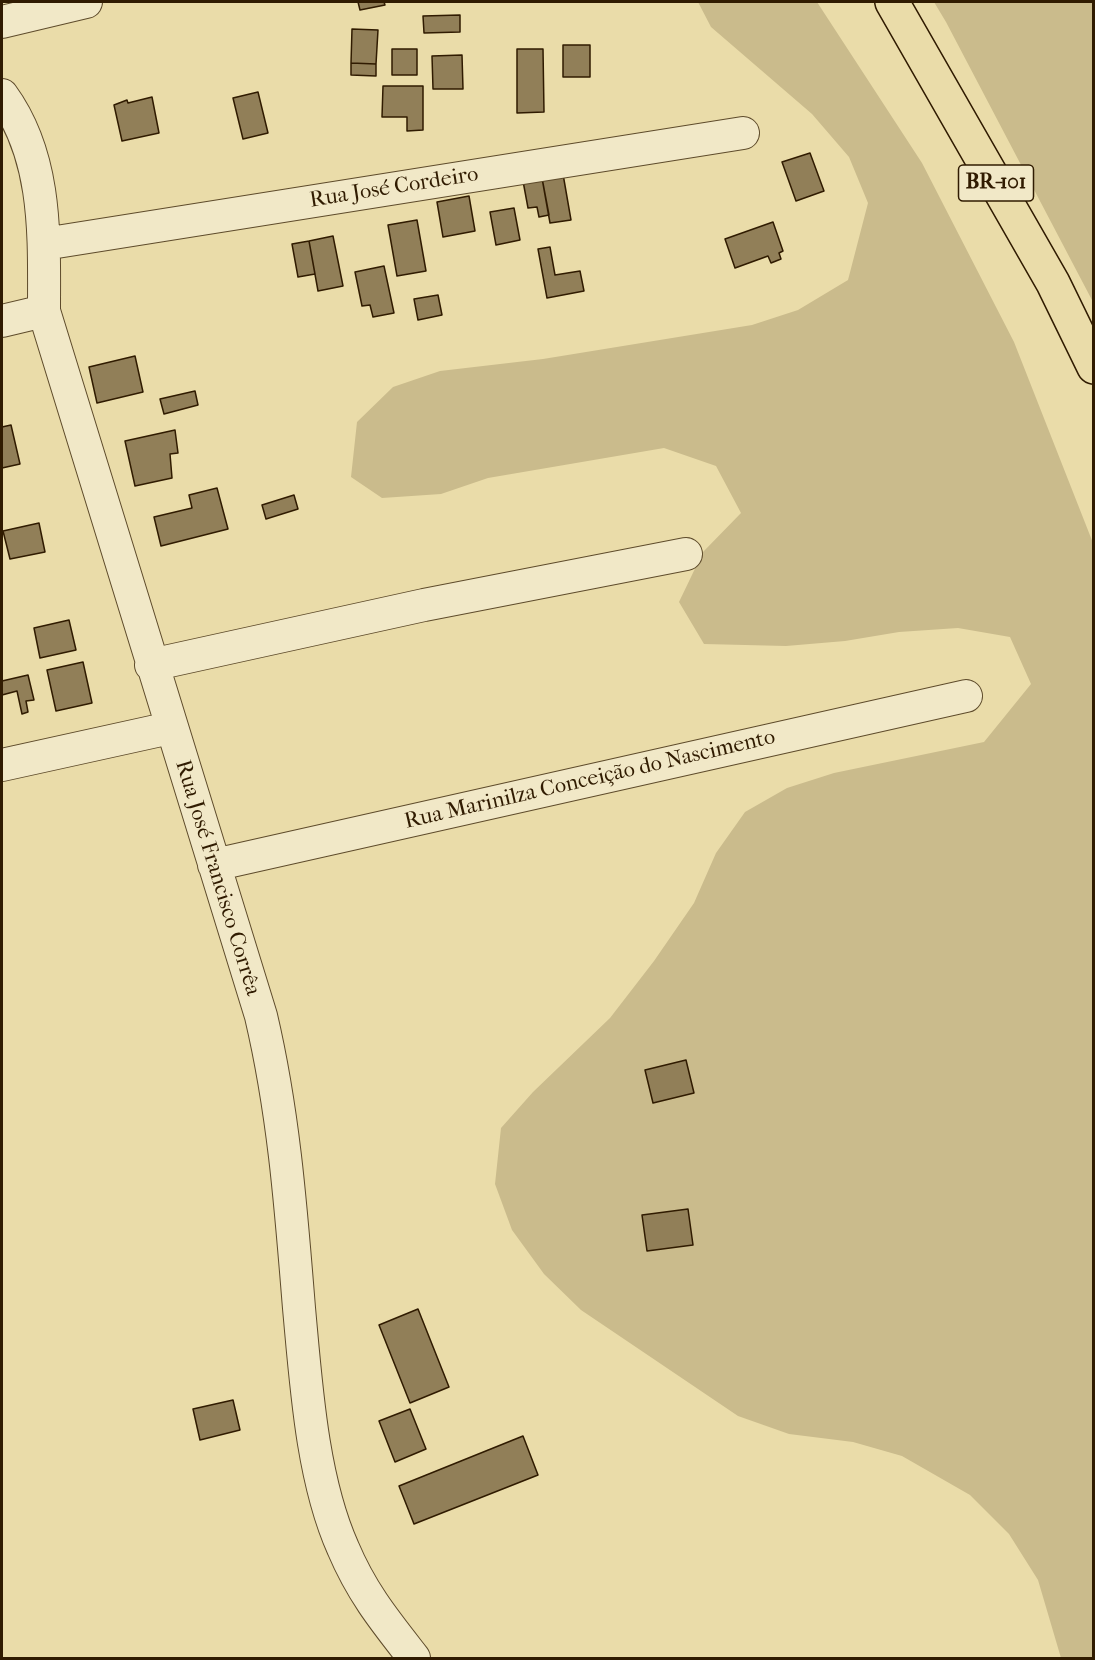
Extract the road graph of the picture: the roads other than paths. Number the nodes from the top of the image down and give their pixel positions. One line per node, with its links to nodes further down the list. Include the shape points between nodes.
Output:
1 (86, 2): 3 (street)
2 (892, 2): 9 (highway, BR-101, via 1053,283)
3 (2, 22)
4 (2, 95): 6 (street, Rua José Francisco Corrêa, via 29,144 39,185)
5 (743, 133): 6 (street, Rua José Cordeiro)
6 (44, 244): 7 (street, Rua José Francisco Corrêa)
7 (44, 311): 8 (street); 11 (street, Rua José Francisco Corrêa)
8 (2, 321)
9 (1094, 367)
10 (686, 554): 11 (street, via 424,605)
11 (151, 665): 13 (street, Rua José Francisco Corrêa)
12 (966, 696): 15 (street, Rua Marinilza Conceição do Nascimento)
13 (170, 728): 14 (street); 15 (street, Rua José Francisco Corrêa)
14 (2, 765)
15 (214, 865): 16 (street, Rua José Francisco Corrêa, via 261,1016 275,1077 285,1140 306,1385 321,1478 342,1546 365,1594)
16 (414, 1659)

